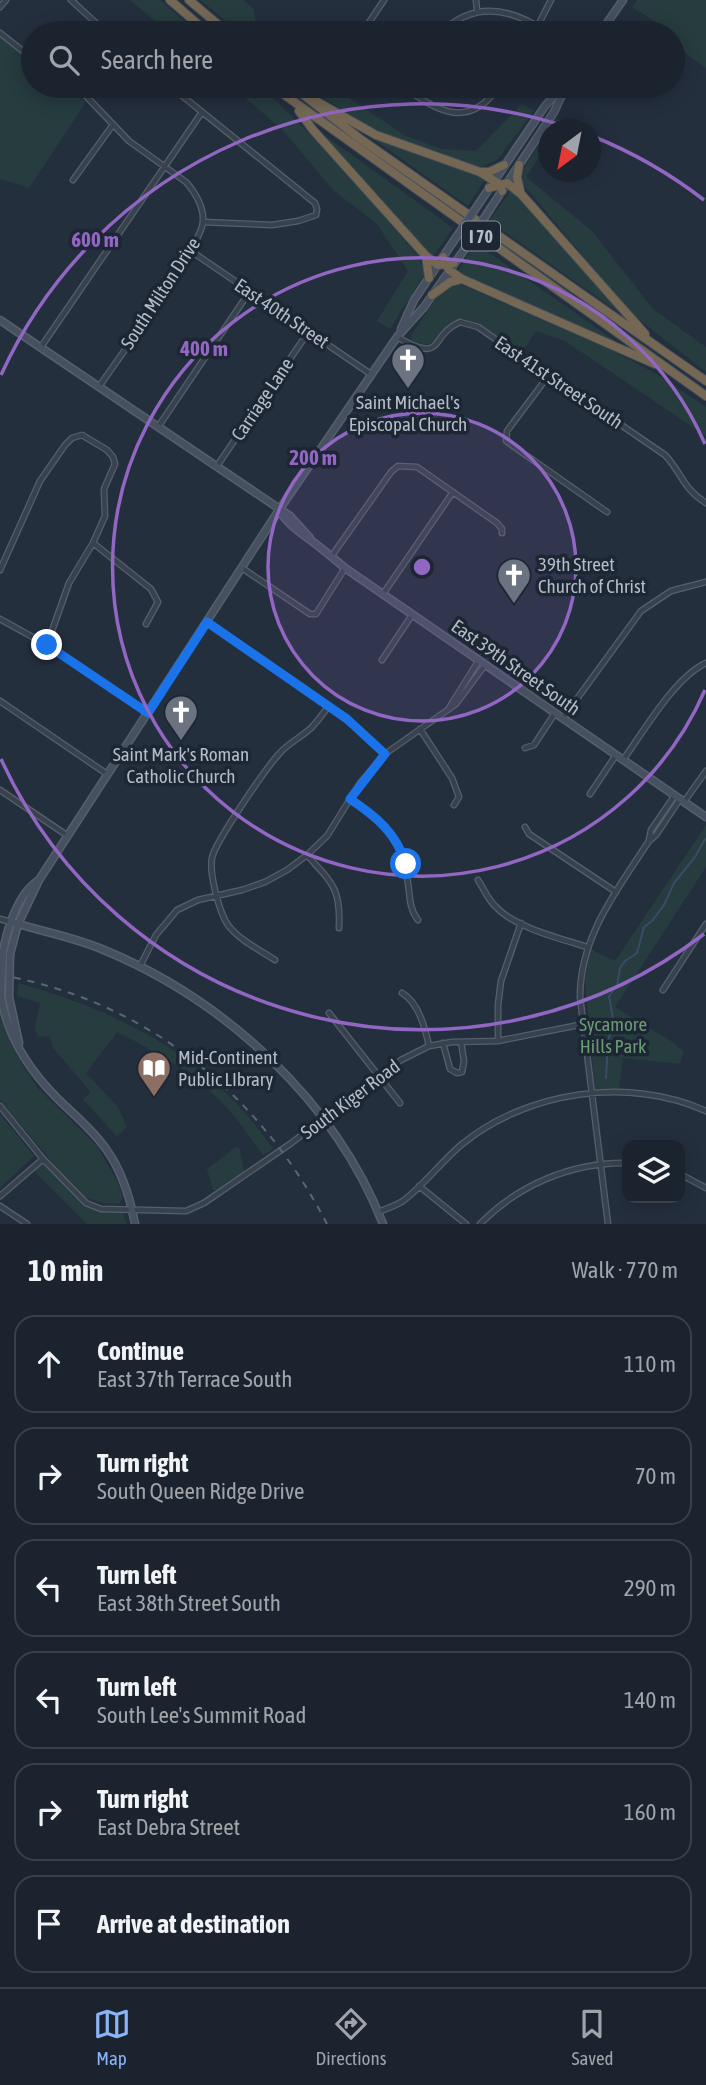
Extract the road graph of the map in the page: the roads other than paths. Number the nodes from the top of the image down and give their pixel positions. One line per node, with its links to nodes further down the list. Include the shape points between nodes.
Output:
1 (6, 0): 9 (street)
2 (71, 0): 11 (street)
3 (170, 0): 12 (highway)
4 (189, 0): 13 (highway)
5 (384, 0): 14 (street)
6 (476, 0): 10 (street)
7 (551, 0): 17 (street)
8 (623, 0): 18 (main road)
9 (0, 7)
10 (477, 10): 15 (street); 16 (street, via 508,11)
11 (94, 21)
12 (194, 21)
13 (214, 21)
14 (370, 21)
15 (454, 21)
16 (528, 21)
17 (540, 21)
18 (608, 21)
19 (0, 33): 20 (street)
20 (21, 50)
21 (87, 98): 32 (street, South Milton Drive)
22 (185, 98): 31 (street)
23 (287, 98): 30 (highway, I 70)
24 (307, 98): 51 (highway, I 70)
25 (309, 98): 36 (highway, via 376,135)
26 (422, 98): 27 (street, via 443,112 461,113)
27 (488, 98)
28 (553, 98): 33 (main road)
29 (559, 98): 34 (main road)
30 (293, 103): 42 (highway); 53 (highway, I 70)
31 (202, 112): 35 (street); 40 (street, via 317,209 316,215 281,224)
32 (112, 126): 35 (street, South Milton Drive); 37 (street)
33 (504, 165): 36 (highway); 38 (main road)
34 (519, 165): 38 (main road); 39 (highway)
35 (165, 166): 40 (street, South Milton Drive, via 193,189); 52 (street)
36 (480, 172): 38 (highway)
37 (73, 180)
38 (498, 185): 39 (highway); 43 (main road, bridge, via 480,202 453,242); 43 (main road, bridge, via 490,209 464,250)
39 (521, 194): 51 (highway)
40 (203, 222): 41 (street, South Milton Drive)
41 (191, 251): 46 (street, East 40th Street); 57 (street, South Milton Drive)
42 (426, 256): 43 (highway); 44 (highway)
43 (446, 264): 44 (main road); 45 (highway); 47 (main road)
44 (429, 278): 50 (main road)
45 (462, 279): 47 (highway); 53 (highway)
46 (250, 291): 49 (street, East 40th Street); 59 (street)
47 (432, 295): 50 (main road)
48 (0, 320): 52 (main road, East 39th Street South)
49 (309, 331): 54 (street, East 40th Street); 60 (street, Carriage Lane)
50 (397, 337): 54 (main road); 55 (street, East 41st Street South, via 428,349 453,325 470,323)
51 (653, 344): 56 (highway, I 70)
52 (41, 347): 57 (main road, East 39th Street South)
53 (668, 370): 58 (highway, I 70)
54 (372, 375): 63 (main road)
55 (549, 375): 62 (street, East 41st Street South, via 665,455 684,484); 64 (street, via 505,439)
56 (706, 381)
57 (99, 387): 59 (main road, East 39th Street South)
58 (706, 396)
59 (158, 427): 60 (main road, East 39th Street South)
60 (216, 467): 63 (main road, East 39th Street South)
61 (453, 492): 65 (street, via 497,523); 67 (street, via 417,467 398,466); 72 (street)
62 (706, 503)
63 (279, 510): 67 (main road, East 39th Street South); 68 (main road)
64 (607, 512)
65 (502, 533)
66 (93, 543): 70 (street, via 105,516 104,489 115,464 107,450 82,435 65,445 40,481); 76 (street, via 151,589 158,602); 77 (street, via 69,583)
67 (331, 557): 69 (main road, East 39th Street South)
68 (242, 568): 69 (street, via 304,611 316,614); 75 (main road)
69 (345, 568): 72 (main road, East 39th Street South)
70 (0, 570)
71 (706, 582): 85 (street, via 671,590 641,611)
72 (383, 594): 73 (main road, East 39th Street South)
73 (412, 615): 78 (street); 79 (main road, East 39th Street South)
74 (0, 619): 77 (street)
75 (207, 622): 82 (street); 83 (main road)
76 (146, 624)
77 (47, 645): 83 (street)
78 (382, 660)
79 (482, 662): 84 (main road, East 39th Street South); 86 (street, via 449,708)
80 (706, 663): 90 (street, via 675,688)
81 (0, 701): 92 (street)
82 (329, 706): 88 (street); 104 (street, via 273,761 214,850 211,871)
83 (148, 713): 92 (main road)
84 (555, 713): 85 (main road, East 39th Street South); 87 (street, via 534,745)
85 (563, 718): 89 (main road, East 39th Street South)
86 (420, 729): 88 (street); 97 (street, via 452,778 459,797)
87 (525, 748)
88 (385, 754): 95 (street)
89 (616, 755): 90 (main road, East 39th Street South); 94 (street)
90 (623, 760): 96 (main road, East 39th Street South)
91 (706, 771): 96 (street)
92 (108, 775): 100 (main road)
93 (0, 790): 100 (street)
94 (590, 794)
95 (350, 799): 101 (street, via 327,836); 106 (street, via 396,839 406,864 412,912)
96 (680, 799): 98 (main road, East 39th Street South); 103 (street, via 651,830 649,841)
97 (454, 805)
98 (706, 817)
99 (525, 827): 103 (street)
100 (68, 836): 107 (main road, via 40,880 29,888)
101 (307, 855): 104 (street, via 265,882); 110 (street, via 336,891)
102 (478, 880): 108 (street, via 493,905)
103 (616, 892): 111 (street)
104 (217, 896): 113 (street, via 228,924); 114 (street, via 187,904 172,914)
105 (0, 919): 107 (street)
106 (418, 920)
107 (15, 923): 112 (main road); 114 (main road, via 71,937)
108 (521, 923): 111 (street); 120 (street, via 501,981)
109 (706, 924): 115 (street)
110 (339, 928)
111 (587, 947): 119 (street, via 580,986)
112 (6, 953): 117 (main road, bridge); 123 (main road, bridge)
113 (275, 960)
114 (140, 966): 130 (main road, via 238,1031 285,1074)
115 (663, 990)
116 (402, 993): 124 (street, via 412,1000)
117 (1, 996): 123 (main road, via 12,1037)
118 (330, 1013): 125 (street)
119 (584, 1024): 120 (street, South Kiger Road); 126 (street)
120 (498, 1041): 121 (street, South Kiger Road)
121 (461, 1042): 122 (street, South Kiger Road); 122 (street, via 464,1068 457,1073 450,1069)
122 (443, 1043): 124 (street, South Kiger Road)
123 (19, 1045): 139 (main road, via 46,1086 106,1149 123,1180)
124 (429, 1046): 125 (street, South Kiger Road)
125 (379, 1077): 127 (street); 130 (street, South Kiger Road)
126 (593, 1094): 129 (street, via 656,1095); 132 (street); 135 (street, via 534,1105 495,1122 462,1144)
127 (401, 1103)
128 (0, 1106): 131 (street, South Kiger Road)
129 (706, 1111)
130 (323, 1119): 139 (street, South Kiger Road, via 194,1209); 140 (main road)
131 (43, 1159): 137 (street); 139 (street, South Kiger Road, via 86,1203)
132 (601, 1164): 133 (street); 145 (street, via 540,1181); 146 (street)
133 (622, 1164)
134 (685, 1177): 136 (street)
135 (419, 1186): 140 (street, via 404,1200); 144 (street)
136 (706, 1188)
137 (0, 1196)
138 (0, 1206): 141 (street)
139 (132, 1211): 142 (main road)
140 (378, 1212): 143 (main road)
141 (27, 1224)
142 (135, 1224)
143 (383, 1224)
144 (466, 1224)
145 (480, 1224)
146 (608, 1224)

